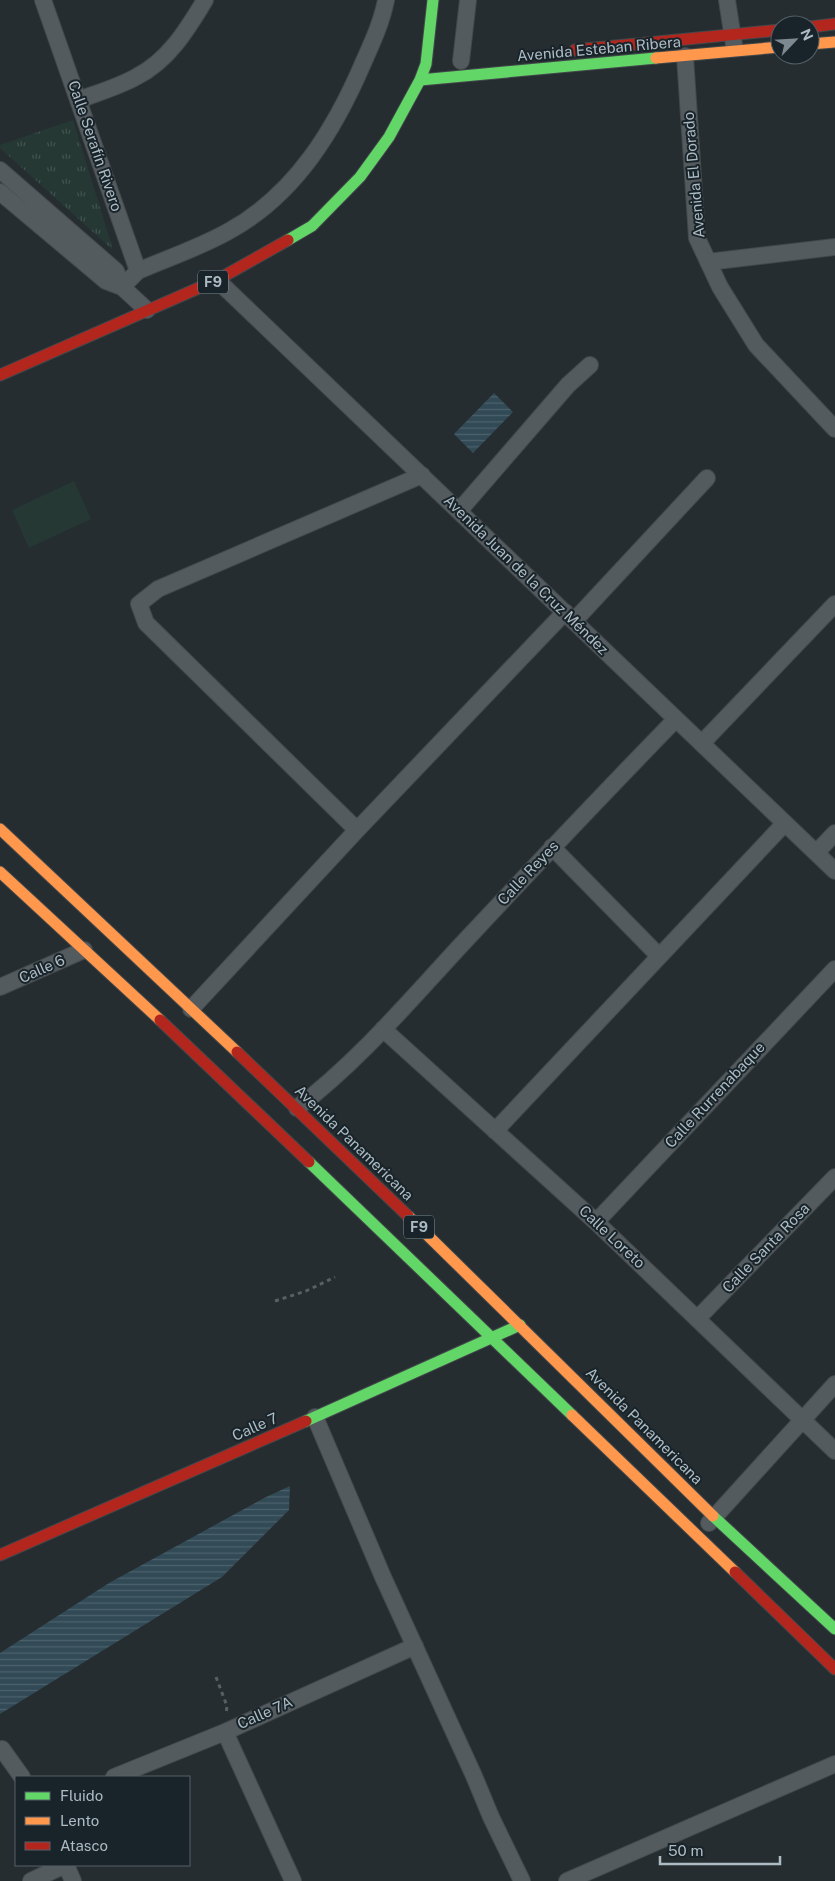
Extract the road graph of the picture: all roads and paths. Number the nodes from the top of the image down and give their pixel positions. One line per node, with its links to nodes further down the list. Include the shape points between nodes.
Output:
1 (43, 0): 18 (street, Calle Serafín Rivero)
2 (204, 0): 18 (street, via 186,31 164,58 137,77)
3 (386, 0): 23 (street, via 383,16 352,88 329,132 304,169 271,203 229,231)
4 (433, 0): 17 (main road, F9, via 430,64)
5 (468, 0): 16 (street)
6 (727, 0): 10 (street)
7 (835, 24): 8 (main road)
8 (820, 26)
9 (770, 33): 10 (main road, Avenida Esteban Ribera)
10 (734, 42): 13 (main road, Avenida Esteban Ribera); 14 (main road, Avenida Esteban Ribera); 15 (main road, Avenida Esteban Ribera)
11 (835, 42): 12 (main road)
12 (820, 43)
13 (770, 46)
14 (568, 50)
15 (685, 56): 17 (main road, Avenida Esteban Ribera); 22 (street, Avenida El Dorado, via 696,238)
16 (461, 61)
17 (420, 80): 24 (main road, F9, via 389,137 360,177 312,226)
18 (79, 100): 23 (street, Calle Serafín Rivero)
19 (0, 170): 25 (street, via 116,271)
20 (0, 192): 25 (street, via 106,281)
21 (835, 247): 22 (street)
22 (708, 262): 29 (street, Avenida El Dorado, via 756,345)
23 (138, 271): 25 (street)
24 (217, 280): 26 (main road, F9); 30 (street, Avenida Juan de la Cruz Méndez)
25 (122, 287): 26 (street)
26 (147, 310): 28 (main road, F9)
27 (590, 365): 32 (street, via 568,385)
28 (0, 375)
29 (835, 428)
30 (422, 476): 32 (street, Avenida Juan de la Cruz Méndez); 39 (street, via 158,589 139,604 146,623)
31 (707, 478): 34 (street)
32 (459, 511): 34 (street, Avenida Juan de la Cruz Méndez)
33 (835, 604): 36 (street)
34 (569, 616): 35 (street, Avenida Juan de la Cruz Méndez); 39 (street)
35 (676, 719): 36 (street, Avenida Juan de la Cruz Méndez); 41 (street, Calle Reyes)
36 (702, 743): 37 (street, Avenida Juan de la Cruz Méndez)
37 (784, 823): 42 (street, Avenida Juan de la Cruz Méndez); 46 (street)
38 (0, 829): 49 (main road, Avenida Panamericana / F9)
39 (356, 830): 49 (street)
40 (835, 833): 42 (street)
41 (552, 847): 46 (street); 50 (street, Calle Reyes)
42 (816, 853): 43 (street, Avenida Juan de la Cruz Méndez)
43 (835, 871)
44 (0, 872): 45 (main road, F9)
45 (84, 950): 48 (street, Calle 6); 59 (main road, F9, via 201,1058)
46 (659, 956): 52 (street)
47 (835, 969): 54 (street, Calle Rurrenabaque)
48 (0, 987)
49 (191, 1009): 51 (main road, Avenida Panamericana / F9)
50 (383, 1029): 51 (street, Calle Reyes, via 328,1084); 52 (street, Calle Loreto)
51 (297, 1108): 58 (main road, Avenida Panamericana / F9)
52 (495, 1131): 54 (street, Calle Loreto)
53 (835, 1178): 57 (street, Calle Santa Rosa)
54 (596, 1222): 57 (street, Calle Loreto)
55 (335, 1277): 56 (path)
56 (275, 1301)
57 (697, 1319): 62 (street, Calle Loreto)
58 (520, 1325): 59 (main road, Calle 7); 64 (main road, Avenida Panamericana / F9)
59 (491, 1339): 61 (main road, Calle 7); 65 (main road, F9)
60 (835, 1384): 62 (street)
61 (315, 1417): 66 (main road, Calle 7); 68 (street)
62 (802, 1419): 63 (street, Calle Loreto); 64 (street)
63 (835, 1451)
64 (714, 1517): 65 (street); 67 (main road, Avenida Panamericana / F9)
65 (697, 1536): 69 (main road, F9)
66 (0, 1555)
67 (835, 1629)
68 (415, 1646): 71 (street, Calle 7A); 81 (street)
69 (835, 1669)
70 (216, 1677): 71 (path, via 227,1706)
71 (225, 1732): 75 (street, Calle 7A); 80 (street)
72 (2, 1749): 74 (street)
73 (835, 1764): 82 (street)
74 (21, 1776)
75 (116, 1776)
76 (64, 1866): 78 (street)
77 (66, 1866): 79 (street)
78 (31, 1881)
79 (73, 1881)
80 (293, 1881)
81 (522, 1881)
82 (567, 1881)

